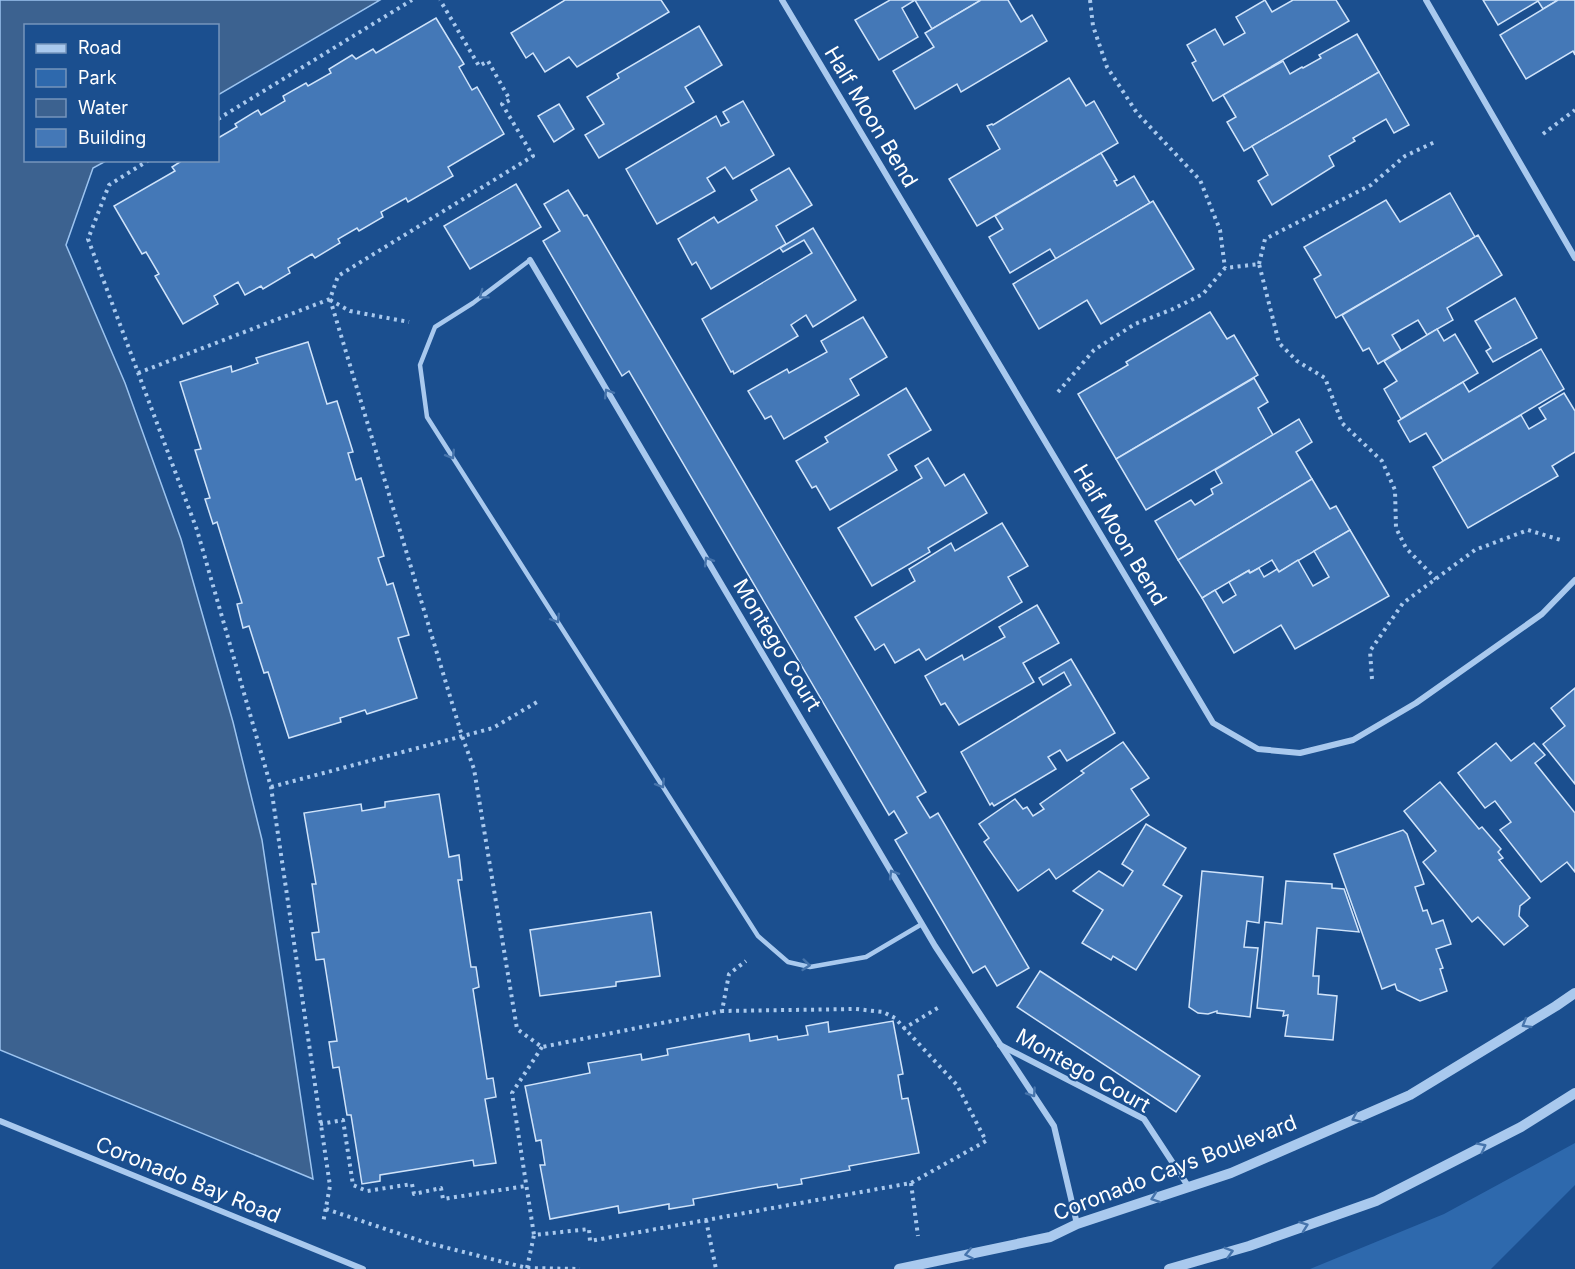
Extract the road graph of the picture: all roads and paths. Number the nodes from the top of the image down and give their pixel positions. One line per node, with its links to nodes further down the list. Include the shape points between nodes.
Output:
1 (412, 0): 7 (path)
2 (440, 0): 15 (path, via 479,66 488,61 510,100 502,104 533,156 338,276)
3 (782, 0): 21 (street, Half Moon Bend, via 1213,723 1258,749 1300,753 1353,740 1416,703 1542,614)
4 (1089, 0): 14 (path, via 1107,67 1137,113 1200,180 1220,230)
5 (1426, 0): 11 (street)
6 (1575, 110): 8 (path)
7 (219, 117)
8 (1543, 134)
9 (1437, 141): 13 (path, via 1406,156 1371,185 1265,239)
10 (146, 162): 17 (path, via 109,185 88,239)
11 (1575, 258)
12 (530, 260): 16 (lane, one-way to 16); 26 (street, Montego Court, one-way to 12)
13 (1259, 264): 14 (path); 20 (path, via 1279,343 1325,378 1342,423 1382,461 1395,490 1396,528 1406,548)
14 (1225, 268): 18 (path, via 1203,294 1136,324 1094,350)
15 (330, 299): 16 (path, via 350,311); 17 (path); 24 (path)
16 (435, 327): 27 (lane, one-way to 27, via 420,365 428,417)
17 (138, 373): 25 (path, via 197,530)
18 (1058, 392)
19 (1564, 541): 20 (path, via 1528,530 1475,550)
20 (1436, 579): 22 (path, via 1403,603 1370,651)
21 (1575, 580)
22 (1372, 678)
23 (537, 702): 24 (path, via 493,728)
24 (462, 736): 25 (path); 33 (path, via 474,769 517,1029)
25 (271, 787): 36 (path)
26 (922, 924): 27 (lane, one-way to 26, via 788,962 810,968 866,957); 32 (street, Montego Court)
27 (766, 945): 30 (path, via 729,974)
28 (1575, 993): 39 (street, Coronado Cays Boulevard, one-way to 39, via 1410,1095 1231,1173)
29 (935, 1010): 31 (path)
30 (722, 1011): 31 (path, via 856,1009 883,1012 895,1018); 33 (path)
31 (903, 1029): 37 (path, via 957,1085 986,1141)
32 (1000, 1044): 39 (street, Montego Court, via 1144,1119); 42 (street, Montego Court, one-way to 42, via 1054,1126)
33 (542, 1047): 38 (path, via 512,1093)
34 (1575, 1093): 52 (street, one-way to 34, via 1249,1246 1376,1201 1521,1127)
35 (0, 1121): 45 (street, Coronado Bay Road)
36 (320, 1124): 38 (path, via 343,1120 353,1185 368,1191 412,1184 414,1194 441,1188 443,1199); 40 (path, via 330,1186)
37 (911, 1183): 41 (path); 44 (path)
38 (526, 1186): 43 (path)
39 (1188, 1186): 42 (street, Coronado Cays Boulevard, one-way to 42)
40 (326, 1209): 45 (path); 48 (path, via 424,1242)
41 (706, 1220): 43 (path, via 590,1241 589,1229); 46 (path)
42 (1077, 1224): 51 (street, Coronado Cays Boulevard, one-way to 51, via 1050,1237)
43 (534, 1235): 48 (path)
44 (918, 1236)
45 (315, 1250): 47 (street, Coronado Bay Road)
46 (715, 1268): 50 (path)
47 (363, 1269)
48 (527, 1269): 49 (path)
49 (580, 1269)
50 (707, 1269)
51 (899, 1269)
52 (1169, 1269)

